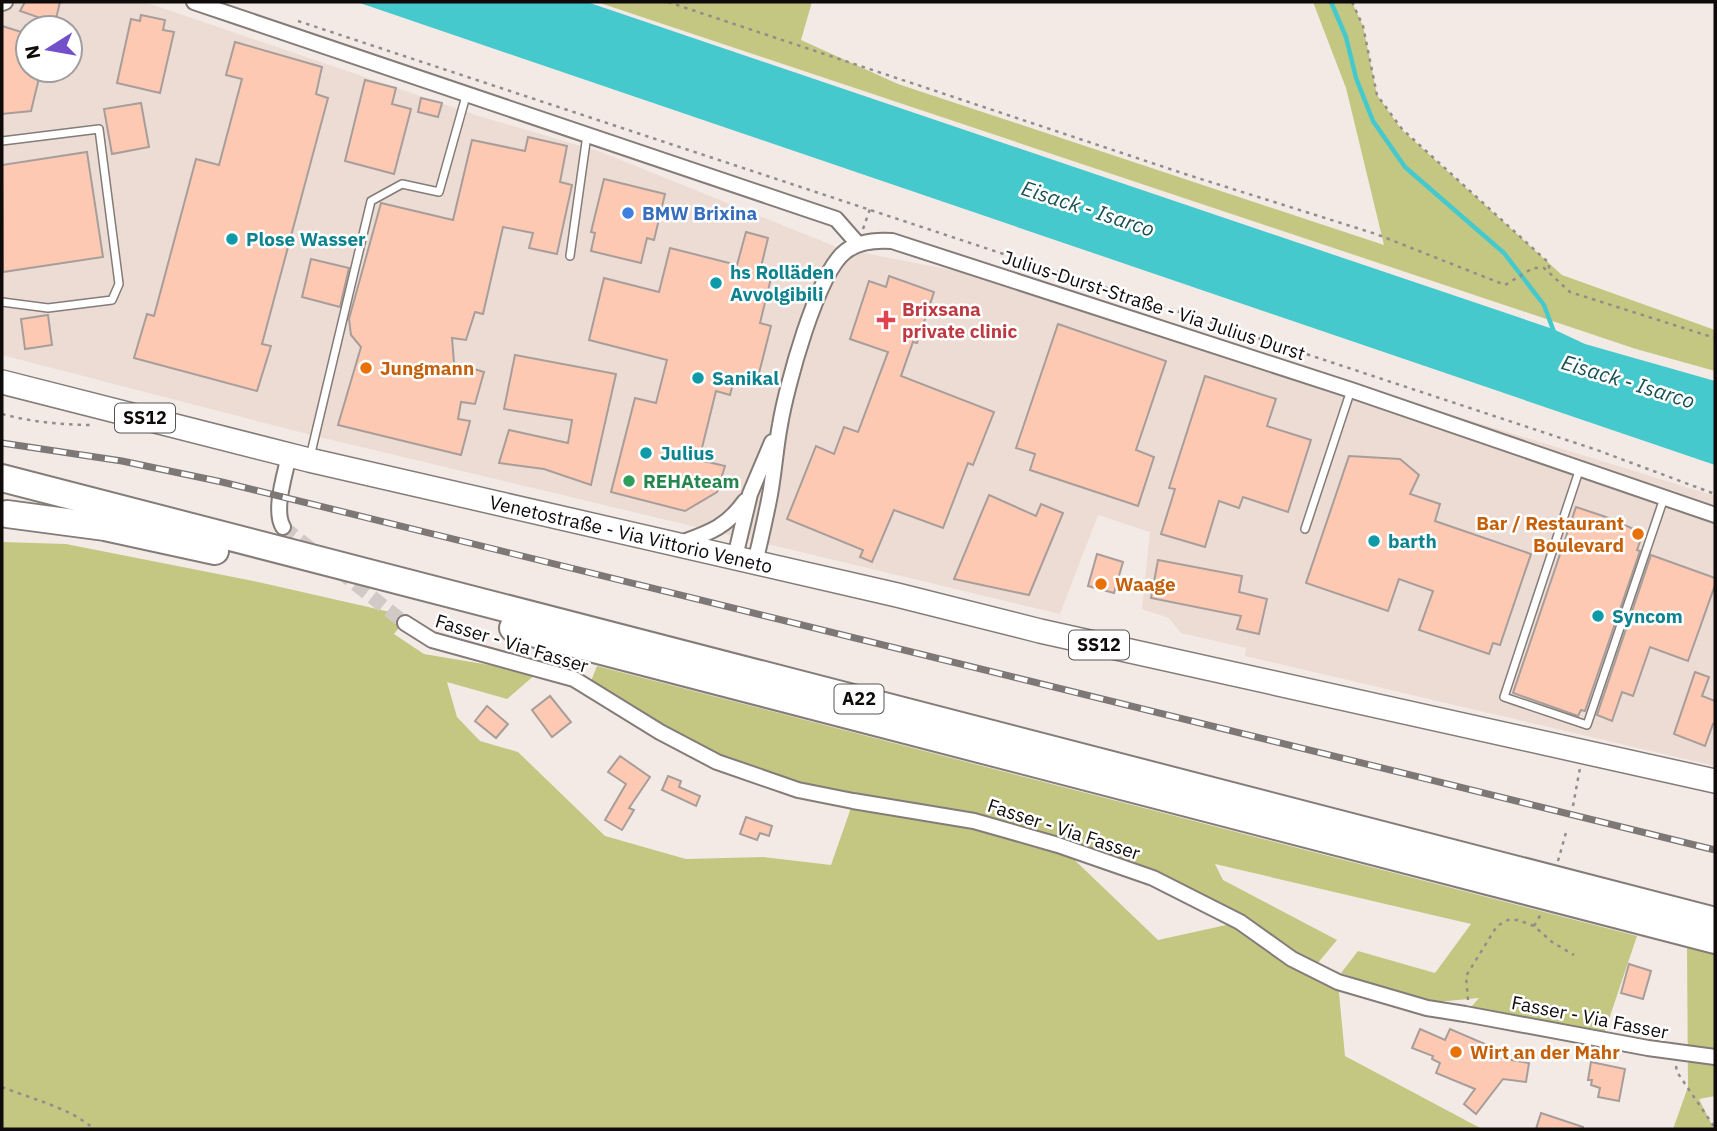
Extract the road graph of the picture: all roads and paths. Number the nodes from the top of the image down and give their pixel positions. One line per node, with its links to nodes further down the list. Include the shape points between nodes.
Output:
1 (194, 2): 5 (street)
2 (668, 2): 11 (path, via 1376,234 1505,285 1533,268)
3 (1352, 2): 11 (path, via 1363,26 1377,95 1402,129 1549,264)
4 (292, 19): 8 (path)
5 (466, 96): 6 (street); 19 (lane, via 439,192 402,184 370,201)
6 (587, 135): 9 (street, via 836,219); 10 (lane)
7 (2, 141): 12 (lane, via 99,129 119,284 112,300 48,308)
8 (870, 209): 9 (path); 22 (path, via 1597,450)
9 (858, 244): 15 (street, Julius-Durst-Straße - Via Julius Durst, via 874,240 914,247); 17 (street, via 837,259 825,278)
10 (570, 256)
11 (1549, 271): 13 (path, via 1570,292)
12 (2, 302)
13 (1715, 338)
14 (2, 382): 19 (main road, Venetostraße - Via Vittorio Veneto / SS12)
15 (1351, 390): 20 (street, Julius-Durst-Straße - Via Julius Durst); 28 (lane)
16 (2, 414): 18 (path, via 63,425)
17 (780, 424): 23 (street); 30 (street, via 769,502)
18 (102, 425)
19 (299, 458): 27 (street, via 278,510); 29 (main road, Venetostraße - Via Vittorio Veneto / SS12)
20 (1580, 468): 24 (street, Julius-Durst-Straße - Via Julius Durst); 24 (lane, via 1567,520 1504,697 1587,725)
21 (2, 478): 38 (highway, A22)
22 (1715, 494)
23 (750, 495): 29 (street, via 719,528); 30 (street)
24 (1665, 497): 26 (street, Julius-Durst-Straße - Via Julius Durst)
25 (7, 514): 40 (highway, A22, via 188,544)
26 (1715, 515)
27 (283, 527)
28 (1305, 529)
29 (676, 544): 30 (main road, Venetostraße - Via Vittorio Veneto / SS12)
30 (745, 560): 32 (main road, Venetostraße - Via Vittorio Veneto / SS12)
31 (405, 623): 42 (street, Fasser - Via Fasser, via 432,640 574,679 717,762 798,790 974,821 1058,845 1153,878 1240,922 1292,959 1338,982 1427,1009)
32 (1583, 752): 33 (main road, SS12); 34 (path)
33 (1715, 781)
34 (1573, 806)
35 (1567, 829): 36 (path)
36 (1557, 867)
37 (1543, 911): 39 (path)
38 (1715, 921)
39 (1534, 926): 41 (path); 42 (path, via 1508,920 1497,926 1466,976)
40 (1715, 940)
41 (1574, 955)
42 (1465, 1014): 43 (street, Fasser - Via Fasser)
43 (1674, 1052): 44 (street, Fasser - Via Fasser); 46 (path, via 1676,1072)
44 (1715, 1057)
45 (2, 1087): 47 (path)
46 (1715, 1128)
47 (94, 1129)

